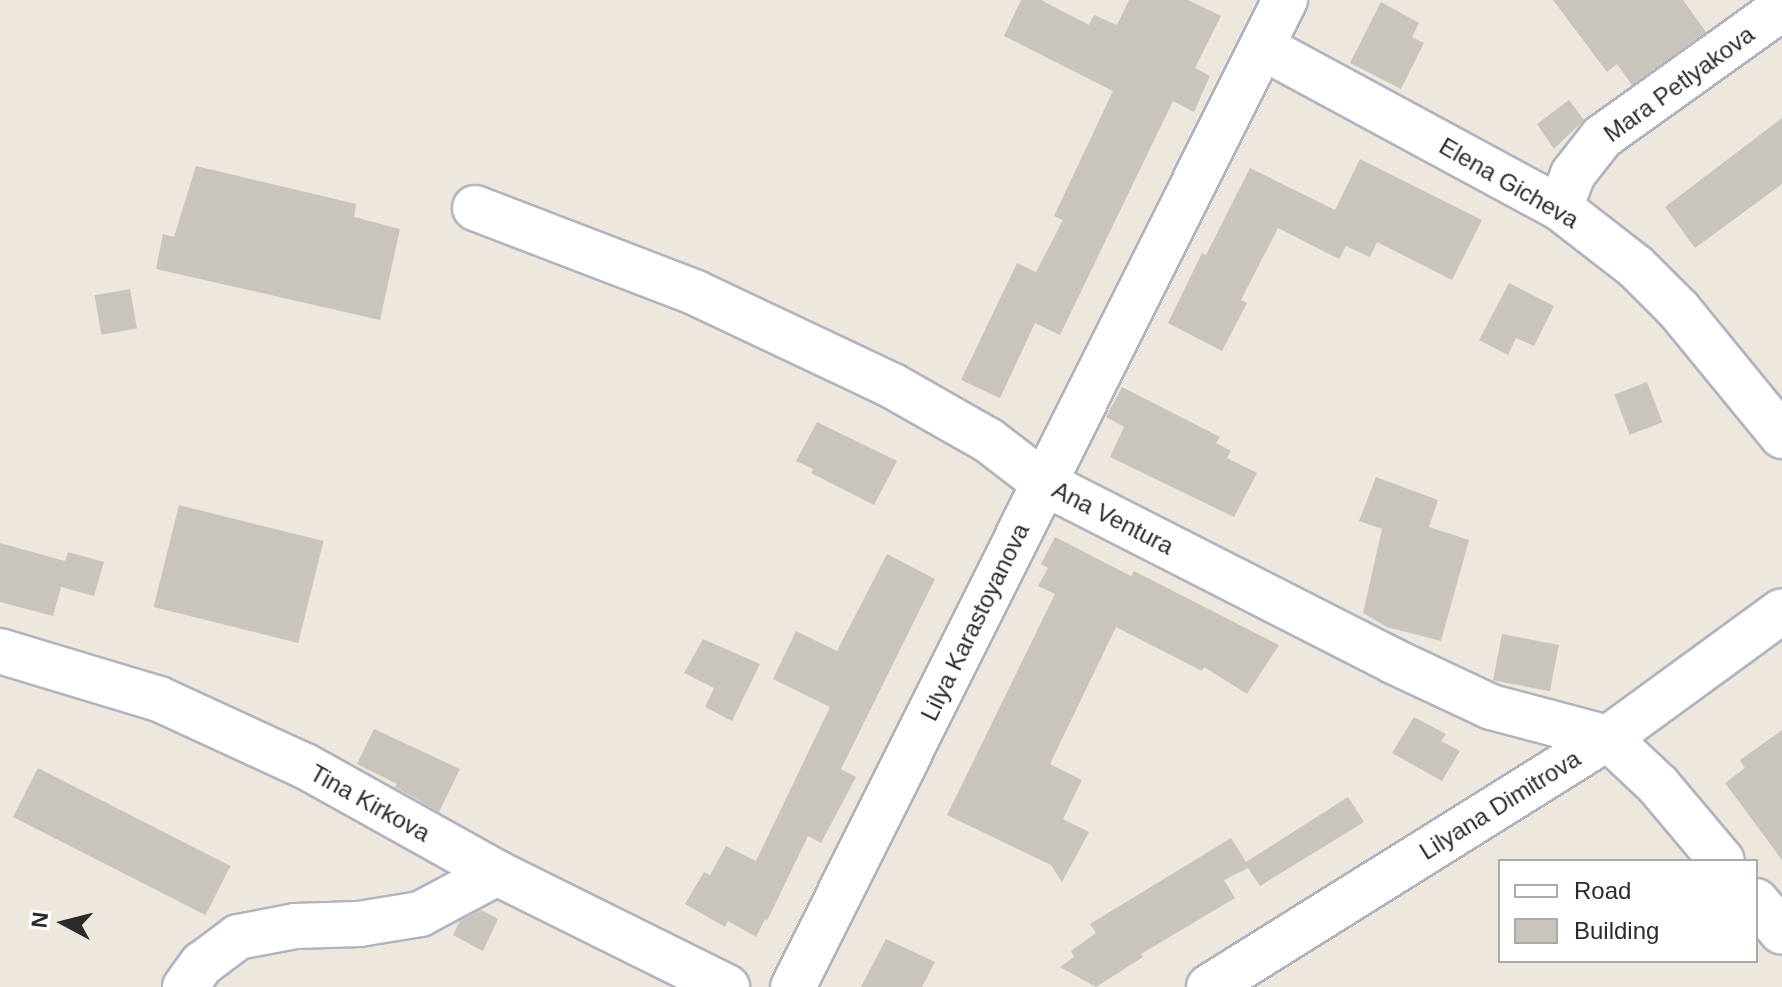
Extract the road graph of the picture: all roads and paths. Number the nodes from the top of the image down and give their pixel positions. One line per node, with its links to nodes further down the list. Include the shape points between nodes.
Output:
1 (1285, 0): 3 (street, Lilya Karastoyanova)
2 (1782, 8): 5 (street, Mara Petlyakova, via 1602,137 1573,174)
3 (1264, 48): 5 (street, Elena Gicheva); 7 (street, Lilya Karastoyanova)
4 (475, 208): 7 (street, Ana Ventura, via 696,293 891,385 988,440)
5 (1560, 208): 6 (street, Elena Gicheva, via 1636,267 1679,310)
6 (1782, 436)
7 (1044, 483): 10 (street, Ana Ventura, via 1491,707); 17 (street, Lilya Karastoyanova)
8 (1782, 611): 10 (street, Lilyana Dimitrova)
9 (0, 651): 12 (street, Tina Kirkova, via 159,699 305,766)
10 (1608, 738): 11 (street, Ana Ventura, via 1658,785); 18 (street, Lilyana Dimitrova)
11 (1720, 859)
12 (497, 873): 15 (street, via 420,914 238,937 202,964); 16 (street, Tina Kirkova)
13 (1758, 903): 14 (street)
14 (1782, 932)
15 (185, 987)
16 (727, 987)
17 (793, 987)
18 (1209, 987)

